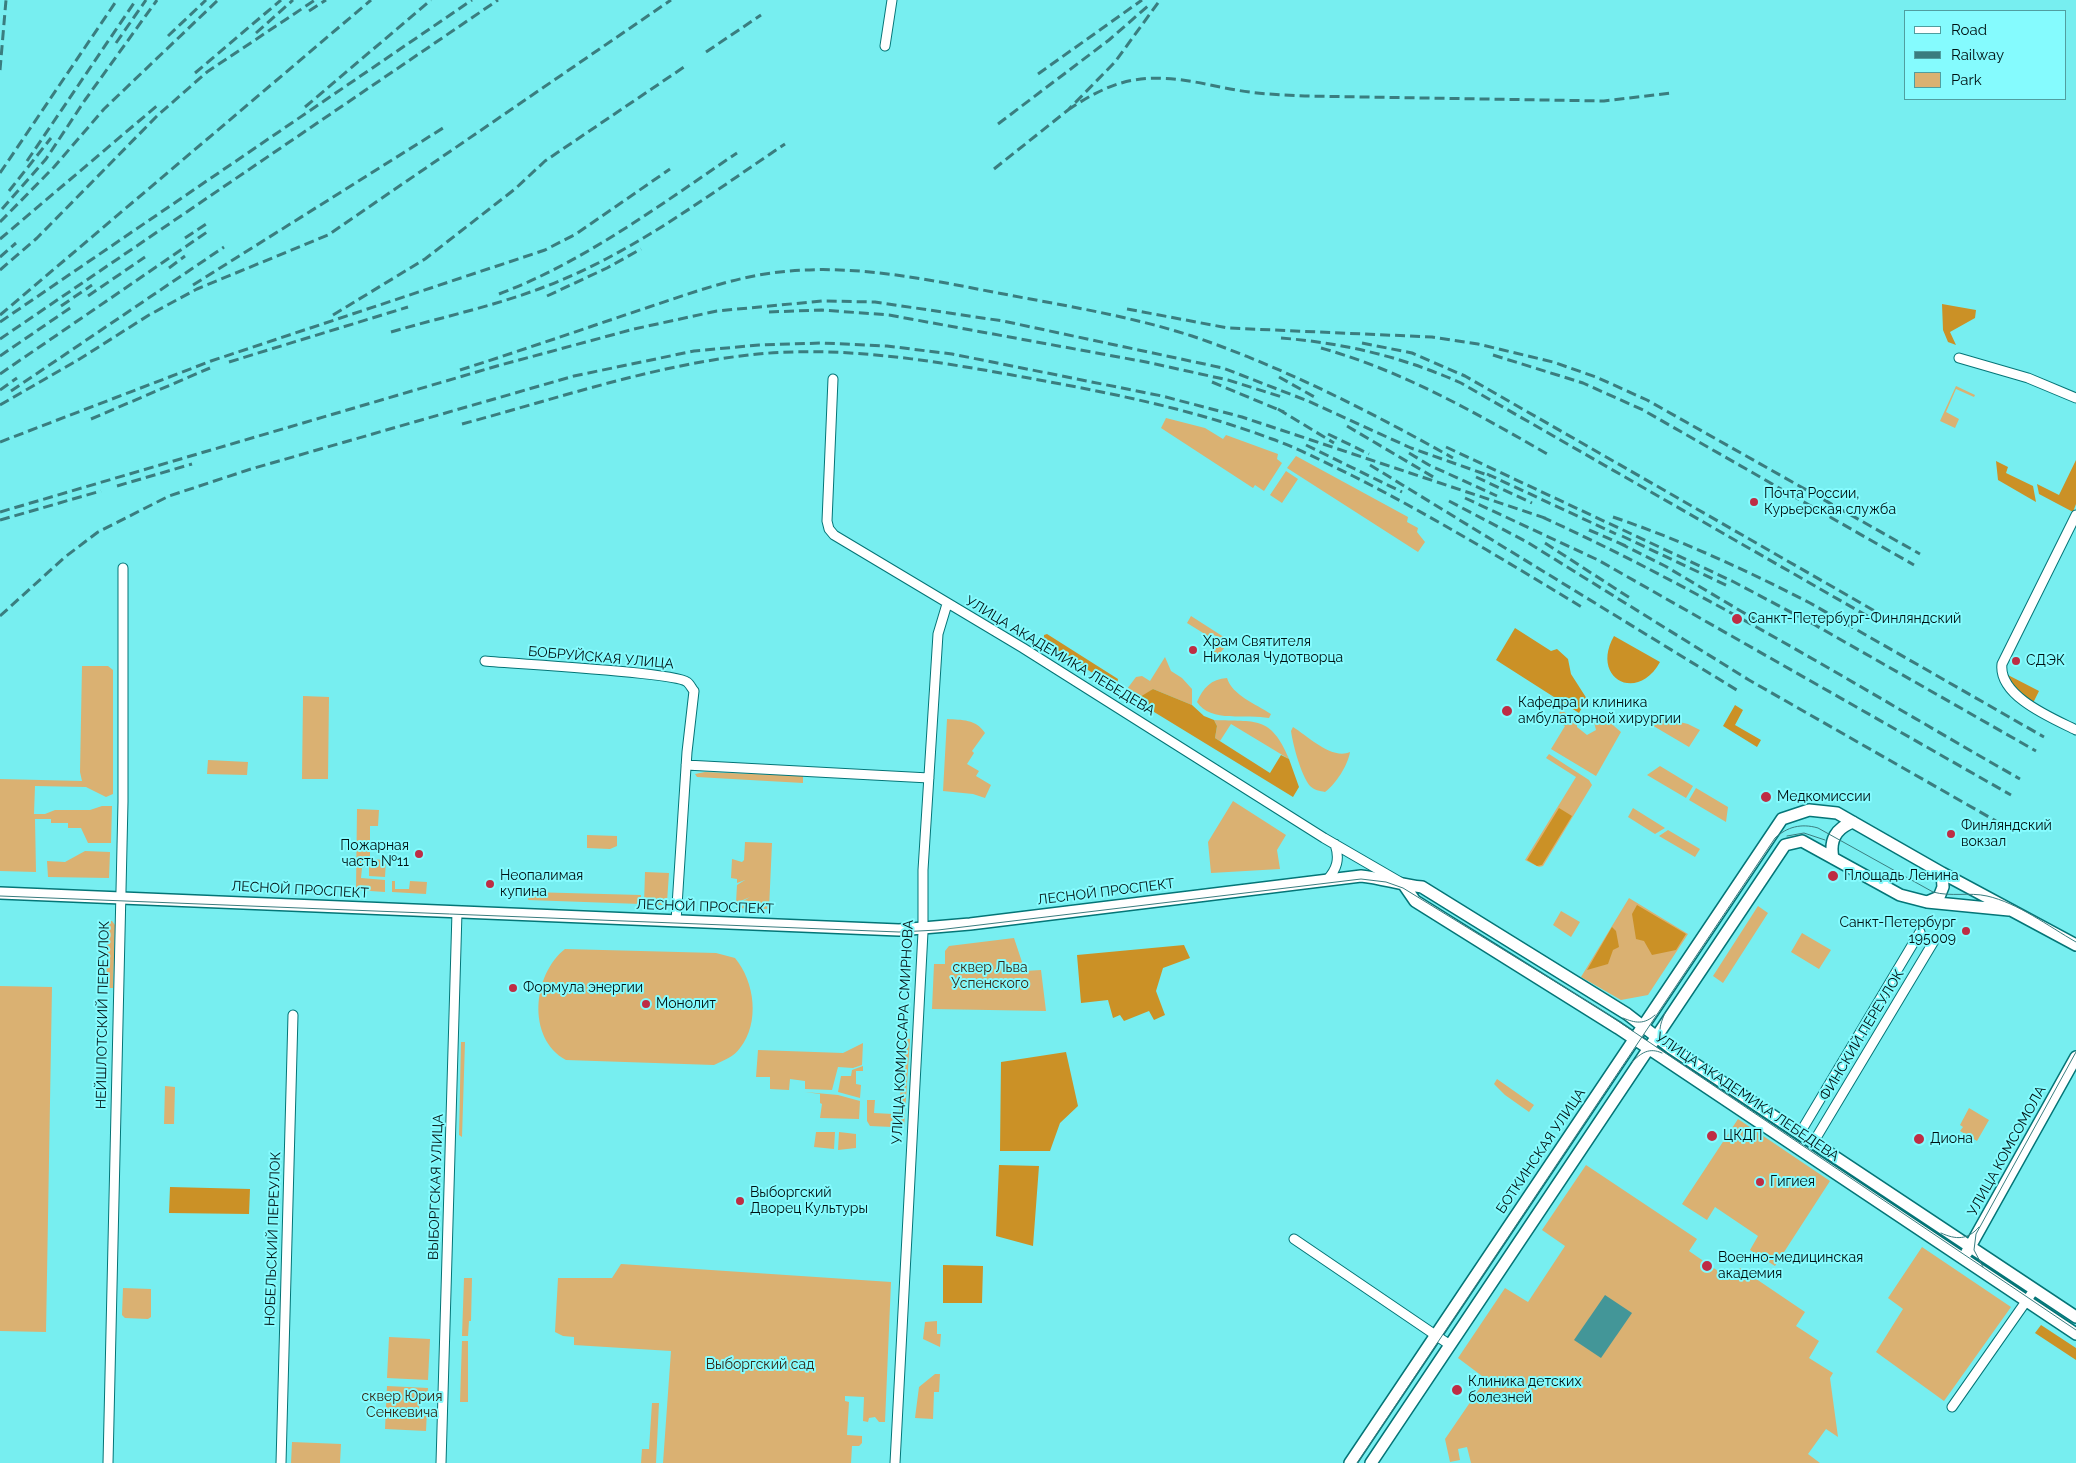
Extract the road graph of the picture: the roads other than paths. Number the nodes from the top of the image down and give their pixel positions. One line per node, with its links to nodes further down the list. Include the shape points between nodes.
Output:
1 (892, 0): 2 (street)
2 (885, 46)
3 (1959, 358): 5 (street, via 2028,378)
4 (833, 379): 8 (street, УЛИЦА АКАДЕМИКА ЛЕБЕДЕВА, via 829,529)
5 (2076, 398)
6 (2076, 516): 10 (street, via 2002,664 2001,672 2010,688 2032,708)
7 (123, 568): 20 (street, НЕЙШЛОТСКИЙ ПЕРЕУЛОК)
8 (946, 604): 12 (street, УЛИЦА КОМИССАРА СМИРНОВА, via 938,634); 14 (street, УЛИЦА АКАДЕМИКА ЛЕБЕДЕВА, via 1023,648)
9 (485, 661): 11 (street, БОБРУЙСКАЯ УЛИЦА, via 648,674 687,682 694,691)
10 (2076, 730)
11 (686, 765): 12 (street); 24 (street, БОБРУЙСКАЯ УЛИЦА)
12 (929, 778): 25 (street, УЛИЦА КОМИССАРА СМИРНОВА, via 921,910)
13 (1853, 822): 15 (main road, via 1837,831 1832,840); 16 (main road); 30 (main road, БОТКИНСКАЯ УЛИЦА, via 1837,813 1822,810 1797,812 1782,819)
14 (1335, 844): 17 (street, via 1338,864); 18 (street, УЛИЦА АКАДЕМИКА ЛЕБЕДЕВА)
15 (1833, 858): 21 (main road, via 1900,895); 31 (main road, via 1802,841 1785,845)
16 (1942, 873): 21 (main road, via 1943,887 1939,897); 22 (main road)
17 (1327, 880): 18 (main road, ЛЕСНОЙ ПРОСПЕКТ, via 1360,876); 25 (main road, ЛЕСНОЙ ПРОСПЕКТ)
18 (1404, 885): 30 (main road, УЛИЦА АКАДЕМИКА ЛЕБЕДЕВА, via 1422,887); 32 (main road, УЛИЦА АКАДЕМИКА ЛЕБЕДЕВА, via 1415,901)
19 (0, 893): 20 (main road, ЛЕСНОЙ ПРОСПЕКТ)
20 (120, 897): 23 (main road, ЛЕСНОЙ ПРОСПЕКТ); 47 (street, НЕЙШЛОТСКИЙ ПЕРЕУЛОК)
21 (1926, 902): 22 (main road)
22 (2014, 910): 28 (main road)
23 (457, 912): 24 (main road, ЛЕСНОЙ ПРОСПЕКТ); 49 (street, ВЫБОРГСКАЯ УЛИЦА)
24 (676, 921): 25 (main road, ЛЕСНОЙ ПРОСПЕКТ)
25 (923, 929): 50 (street, УЛИЦА КОМИССАРА СМИРНОВА)
26 (1920, 932): 35 (street, ФИНСКИЙ ПЕРЕУЛОК)
27 (1934, 941): 36 (street, ФИНСКИЙ ПЕРЕУЛОК)
28 (2076, 945)
29 (293, 1015): 48 (street, НОБЕЛЬСКИЙ ПЕРЕУЛОК)
30 (1643, 1026): 31 (main road, УЛИЦА АКАДЕМИКА ЛЕБЕДЕВА); 32 (main road, БОТКИНСКАЯ УЛИЦА)
31 (1657, 1037): 33 (main road); 36 (main road, УЛИЦА АКАДЕМИКА ЛЕБЕДЕВА)
32 (1634, 1039): 33 (main road, УЛИЦА АКАДЕМИКА ЛЕБЕДЕВА); 44 (main road, БОТКИНСКАЯ УЛИЦА)
33 (1648, 1049): 39 (main road, УЛИЦА АКАДЕМИКА ЛЕБЕДЕВА); 45 (main road)
34 (2076, 1057): 38 (main road, УЛИЦА КОМСОМОЛА)
35 (1803, 1128)
36 (1815, 1140): 38 (main road, УЛИЦА АКАДЕМИКА ЛЕБЕДЕВА)
37 (1294, 1239): 44 (street)
38 (1970, 1247): 39 (main road, УЛИЦА КОМСОМОЛА); 40 (main road, УЛИЦА АКАДЕМИКА ЛЕБЕДЕВА)
39 (1963, 1259): 41 (main road, УЛИЦА АКАДЕМИКА ЛЕБЕДЕВА)
40 (2034, 1290): 41 (street); 42 (main road, УЛИЦА АКАДЕМИКА ЛЕБЕДЕВА)
41 (2027, 1301): 43 (main road, УЛИЦА АКАДЕМИКА ЛЕБЕДЕВА); 46 (street)
42 (2076, 1317)
43 (2076, 1334)
44 (1436, 1335): 45 (street); 51 (main road, БОТКИНСКАЯ УЛИЦА)
45 (1450, 1345): 52 (main road)
46 (1952, 1407)
47 (108, 1463)
48 (281, 1463)
49 (441, 1463)
50 (895, 1463)
51 (1350, 1463)
52 (1371, 1463)

